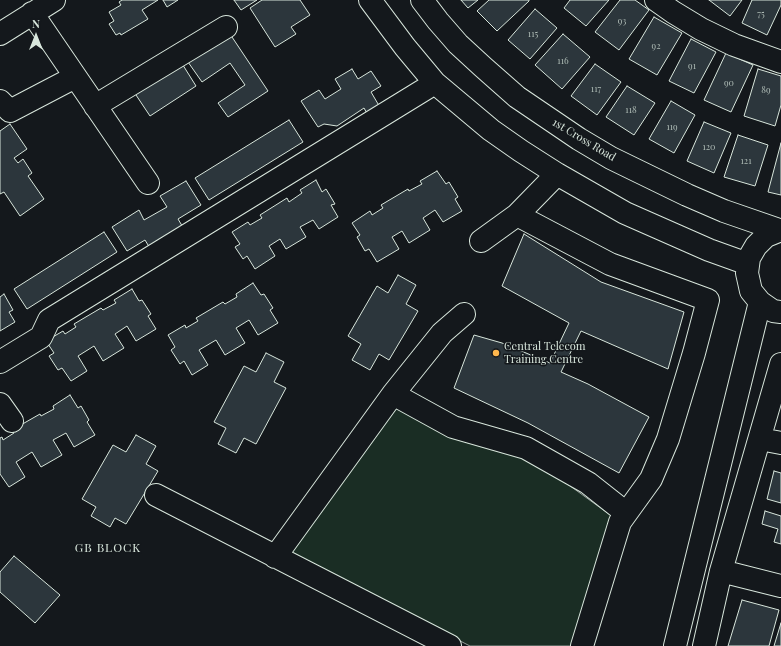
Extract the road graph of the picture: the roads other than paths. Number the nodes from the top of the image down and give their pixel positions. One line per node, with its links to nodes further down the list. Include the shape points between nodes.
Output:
1 (54, 0): 5 (street)
2 (370, 0): 10 (street)
3 (422, 0): 16 (street, 1st Cross Road, via 463,48 517,97 568,131 611,158 651,178 724,211)
4 (656, 0): 8 (street, via 701,29 734,45)
5 (32, 14): 7 (street); 9 (street)
6 (226, 27): 12 (street)
7 (0, 34)
8 (781, 62)
9 (76, 77): 11 (street, via 10,111); 12 (street)
10 (436, 83): 13 (street, via 491,130); 22 (street, via 49,320 41,337)
11 (0, 101)
12 (95, 106): 14 (street)
13 (557, 174): 15 (street); 18 (street, via 604,202 663,230)
14 (148, 183)
15 (517, 215): 17 (street); 28 (street, via 610,264 708,300 668,439 650,479)
16 (780, 230): 18 (street, via 766,236 756,246)
17 (481, 241)
18 (748, 264): 19 (street, via 751,291)
19 (760, 302): 20 (street, via 773,311); 32 (street)
20 (781, 312)
21 (464, 314): 24 (street, via 442,333)
22 (0, 362)
23 (781, 364): 25 (street)
24 (393, 394): 28 (street, via 453,427 526,448 588,483); 29 (street)
25 (760, 438): 26 (street); 30 (street)
26 (781, 443)
27 (156, 495): 29 (street)
28 (626, 513): 35 (street, via 620,522)
29 (275, 556): 34 (street)
30 (721, 571): 31 (street); 33 (street)
31 (781, 586)
32 (686, 604): 33 (street); 36 (street)
33 (712, 611): 37 (street)
34 (450, 646)
35 (582, 646)
36 (675, 646)
37 (704, 646)

